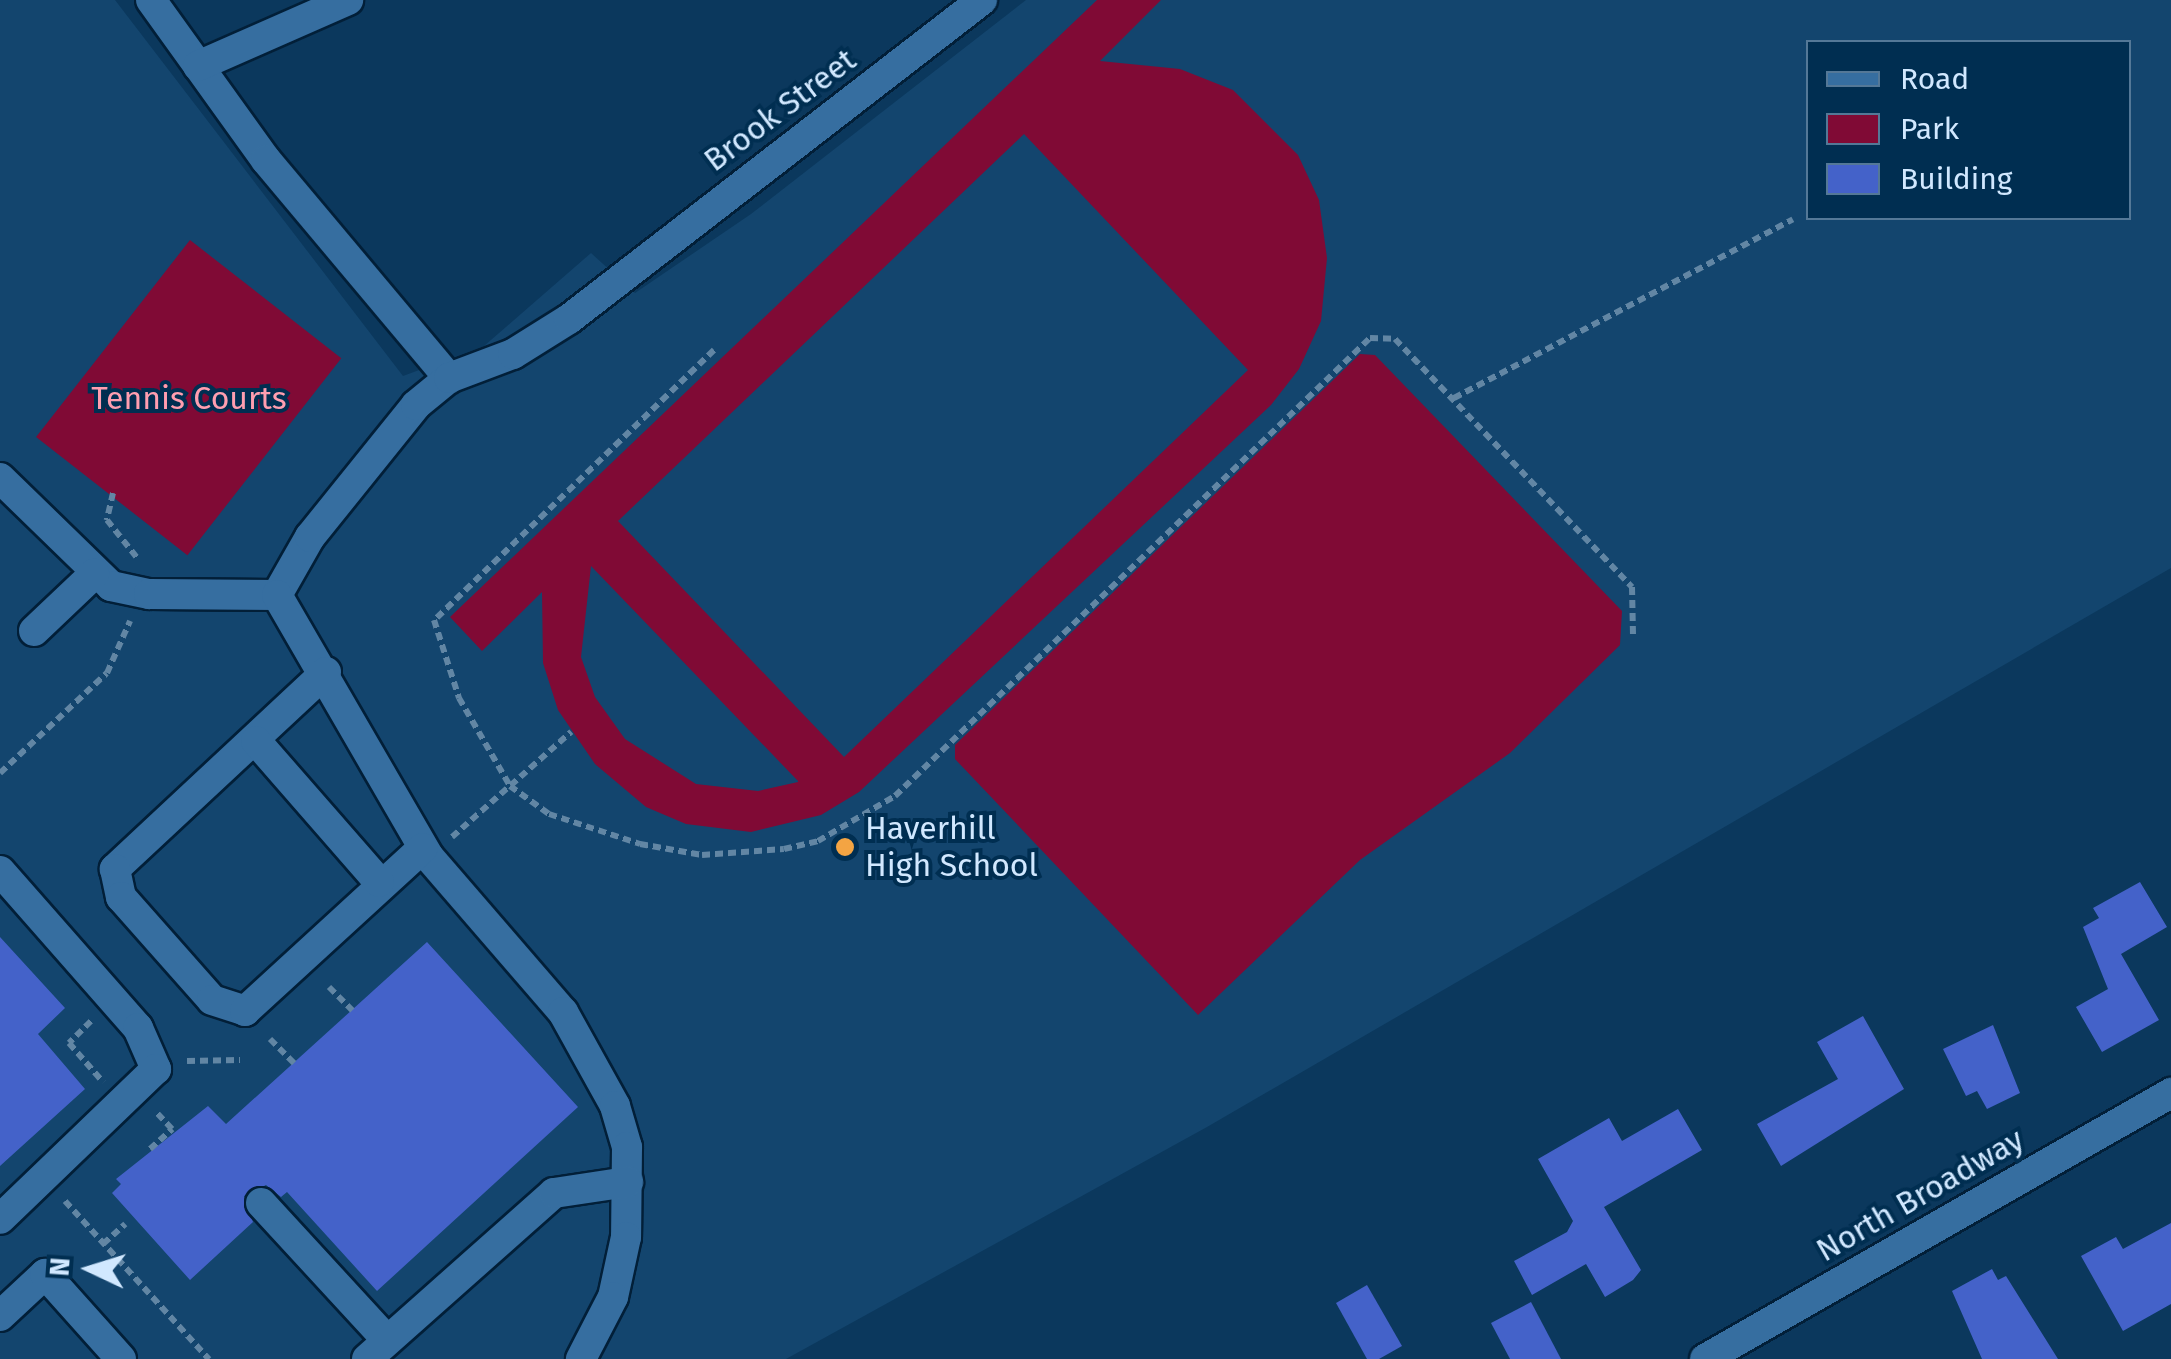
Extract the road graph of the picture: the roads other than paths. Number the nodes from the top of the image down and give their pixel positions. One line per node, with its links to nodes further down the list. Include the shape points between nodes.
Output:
1 (151, 0): 4 (street)
2 (348, 0): 4 (street)
3 (982, 0): 5 (street, Brook Street, via 538,340)
4 (198, 66): 5 (street, via 334,244)
5 (449, 378): 8 (street, via 345,490)
6 (0, 478): 7 (street)
7 (94, 574): 8 (street, via 149,594); 9 (street)
8 (277, 594): 10 (street)
9 (34, 631)
10 (326, 672): 11 (street); 12 (street)
11 (256, 741): 14 (street); 14 (street, via 115,868 120,897 169,955 212,1000 246,1011)
12 (435, 845): 14 (street); 16 (street, via 594,1055 627,1147)
13 (0, 871): 18 (street, via 138,1028 156,1069)
14 (379, 882)
15 (2171, 1093): 23 (street, North Broadway)
16 (628, 1182): 20 (street, via 554,1193); 22 (street, via 621,1270)
17 (260, 1203): 20 (street)
18 (0, 1219)
19 (0, 1316): 21 (street, via 45,1274)
20 (377, 1349)
21 (108, 1355)
22 (580, 1359)
23 (1704, 1359)

